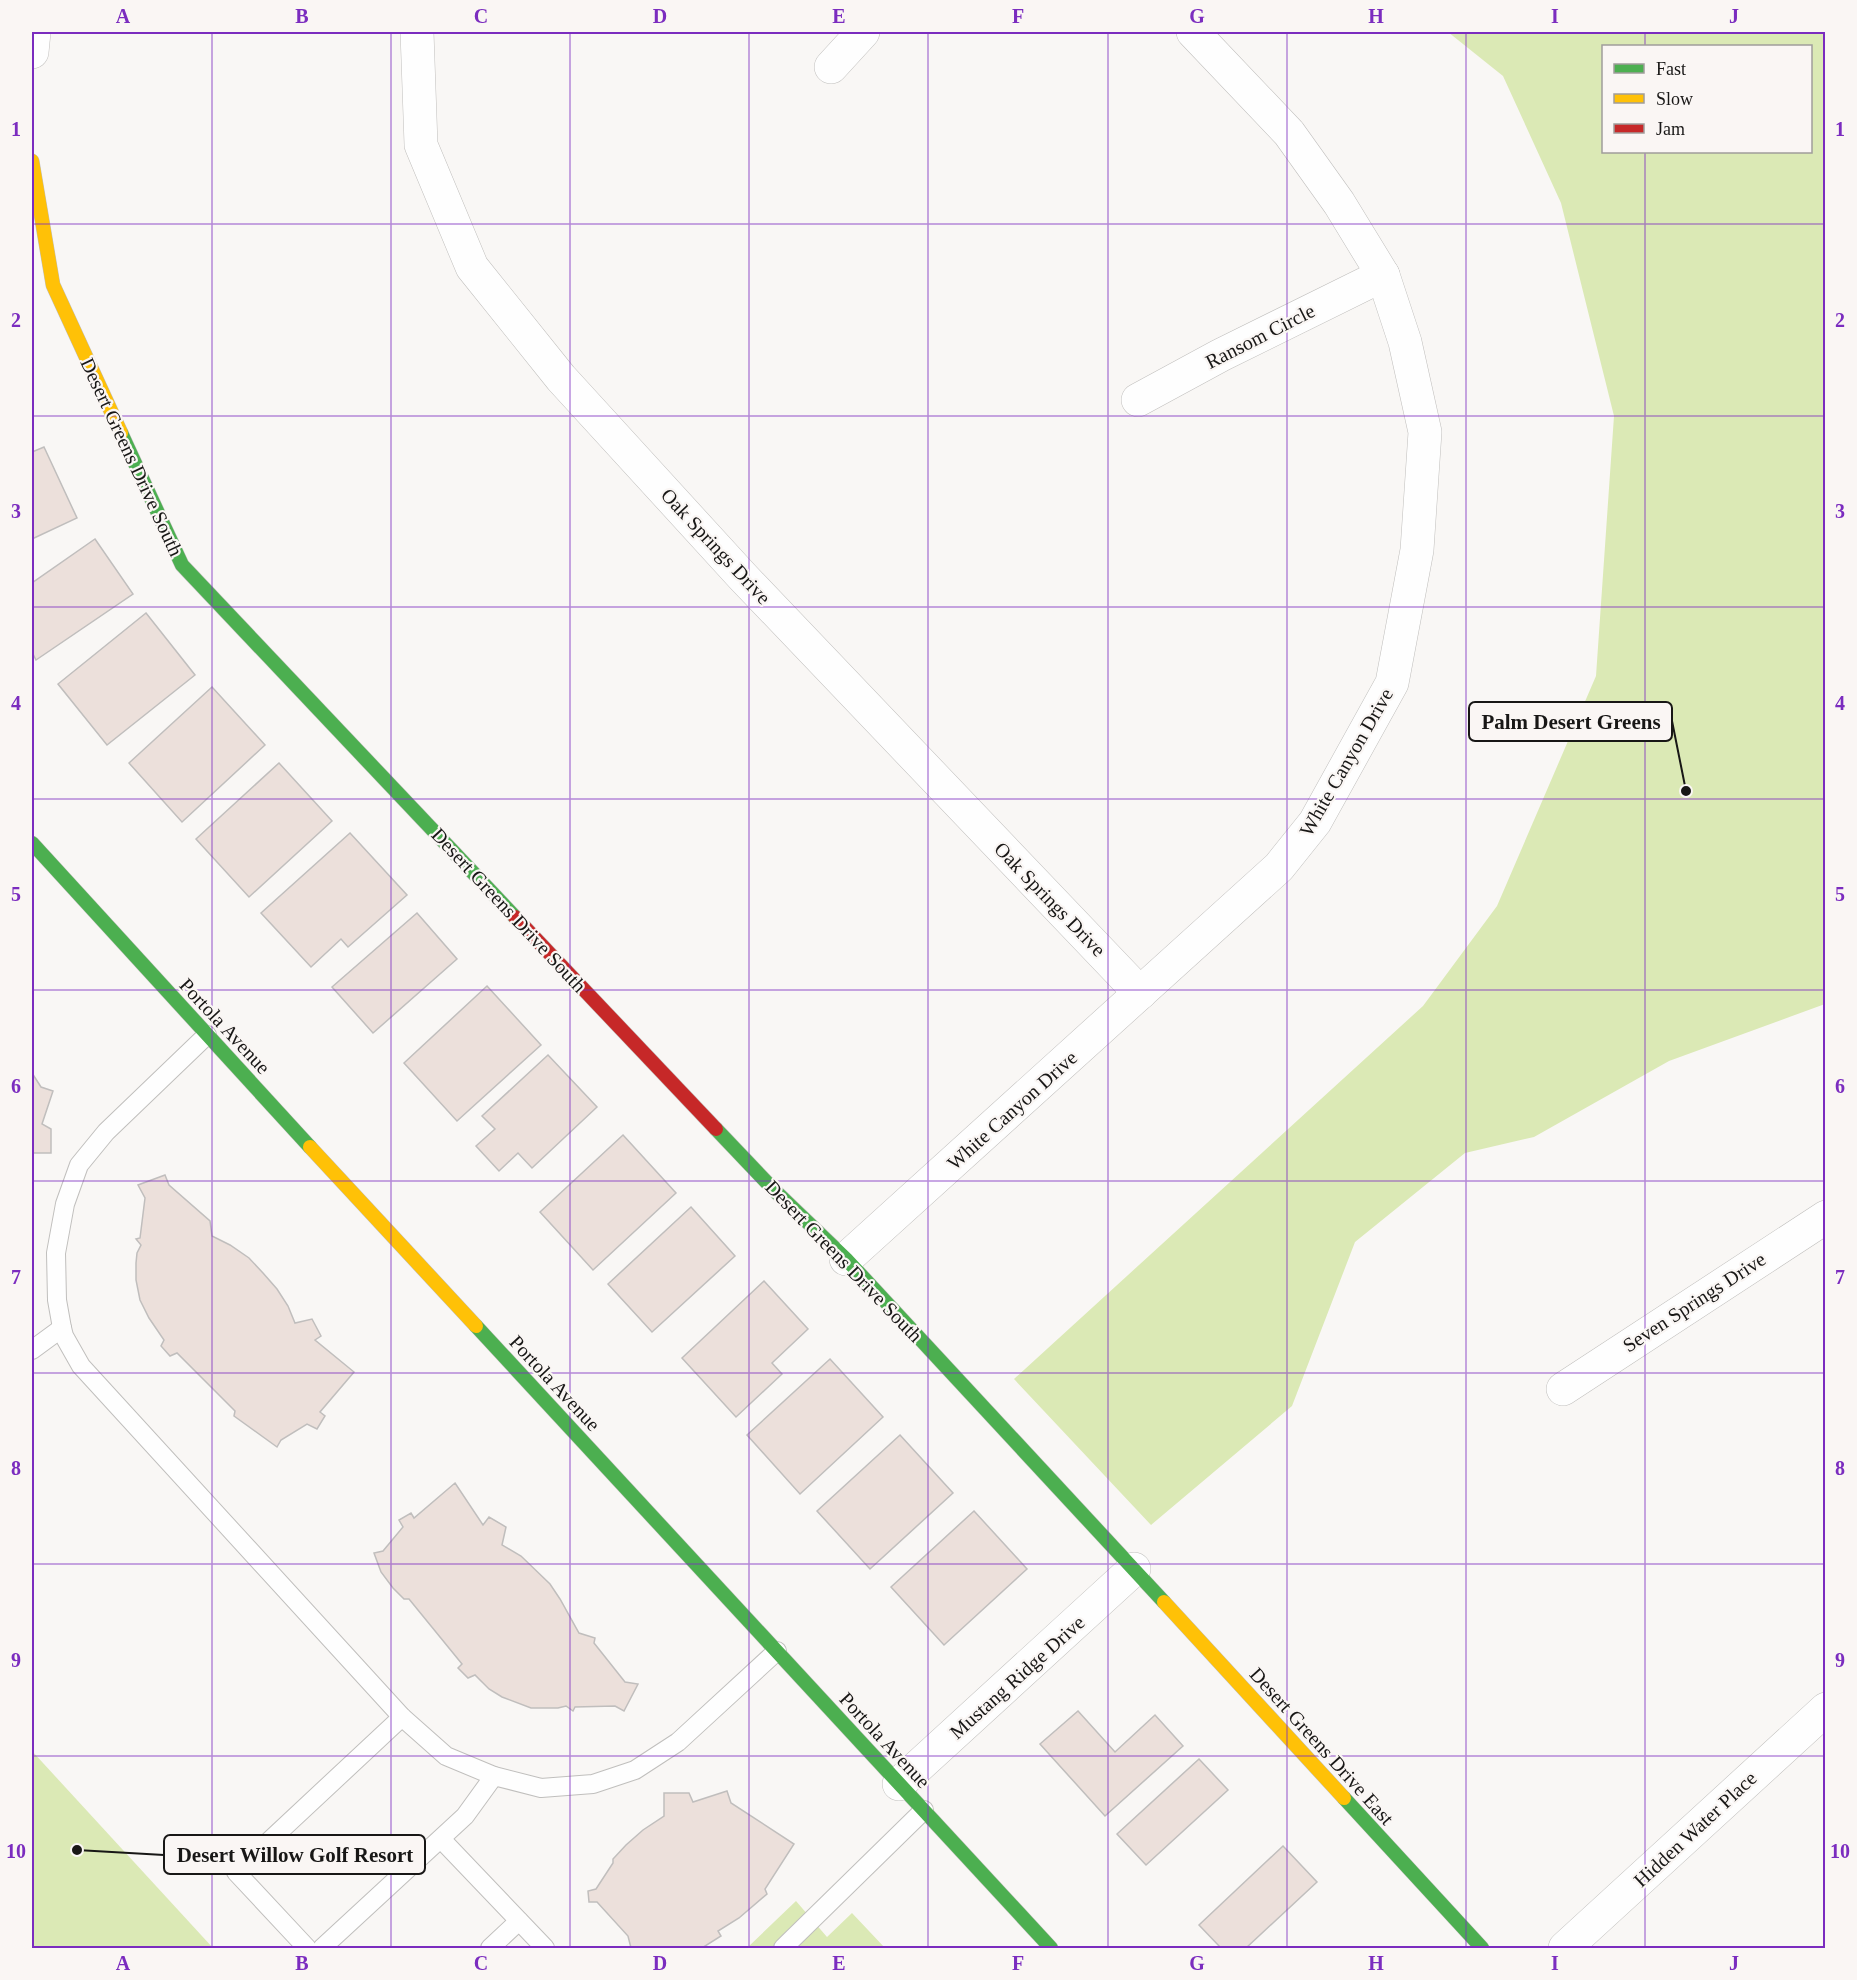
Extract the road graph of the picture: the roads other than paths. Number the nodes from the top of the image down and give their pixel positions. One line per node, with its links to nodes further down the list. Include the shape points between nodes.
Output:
1 (34, 32): 5 (street)
2 (417, 32): 11 (street, Oak Springs Drive, via 421,145 472,267 561,378 726,558)
3 (863, 32): 6 (street)
4 (1193, 32): 8 (street, White Canyon Drive, via 1289,133 1340,202)
5 (32, 52)
6 (831, 67)
7 (32, 161): 14 (street, Desert Greens Drive South, via 53,285 182,565 774,1190)
8 (1383, 275): 9 (street, Ransom Circle); 11 (street, White Canyon Drive, via 1406,342 1425,432 1417,550 1392,683 1315,822 1279,867)
9 (1137, 400)
10 (33, 847): 12 (street, Portola Avenue)
11 (1140, 993): 14 (street, White Canyon Drive)
12 (207, 1035): 15 (lane, via 106,1132 80,1165 65,1204 56,1253); 19 (street, Portola Avenue)
13 (1826, 1216): 17 (street, Seven Springs Drive)
14 (846, 1259): 18 (street, Desert Greens Drive South)
15 (62, 1328): 16 (lane); 21 (lane, via 81,1366)
16 (32, 1350)
17 (1563, 1389)
18 (1134, 1569): 23 (street, Mustang Ridge Drive); 33 (street, Desert Greens Drive East)
19 (777, 1651): 22 (lane, via 678,1742 635,1770 593,1784 541,1788); 23 (street, Portola Avenue)
20 (1826, 1709): 34 (street, Hidden Water Place)
21 (402, 1717): 22 (lane, via 446,1756); 27 (lane, via 236,1872)
22 (494, 1776): 25 (lane, via 465,1816)
23 (899, 1784): 24 (street, Portola Avenue)
24 (924, 1810): 31 (lane); 32 (street, Portola Avenue)
25 (441, 1839): 26 (lane); 28 (lane)
26 (519, 1921): 29 (lane); 30 (lane)
27 (307, 1948)
28 (322, 1948)
29 (490, 1948)
30 (544, 1948)
31 (783, 1948)
32 (1051, 1948)
33 (1482, 1948)
34 (1565, 1948)

